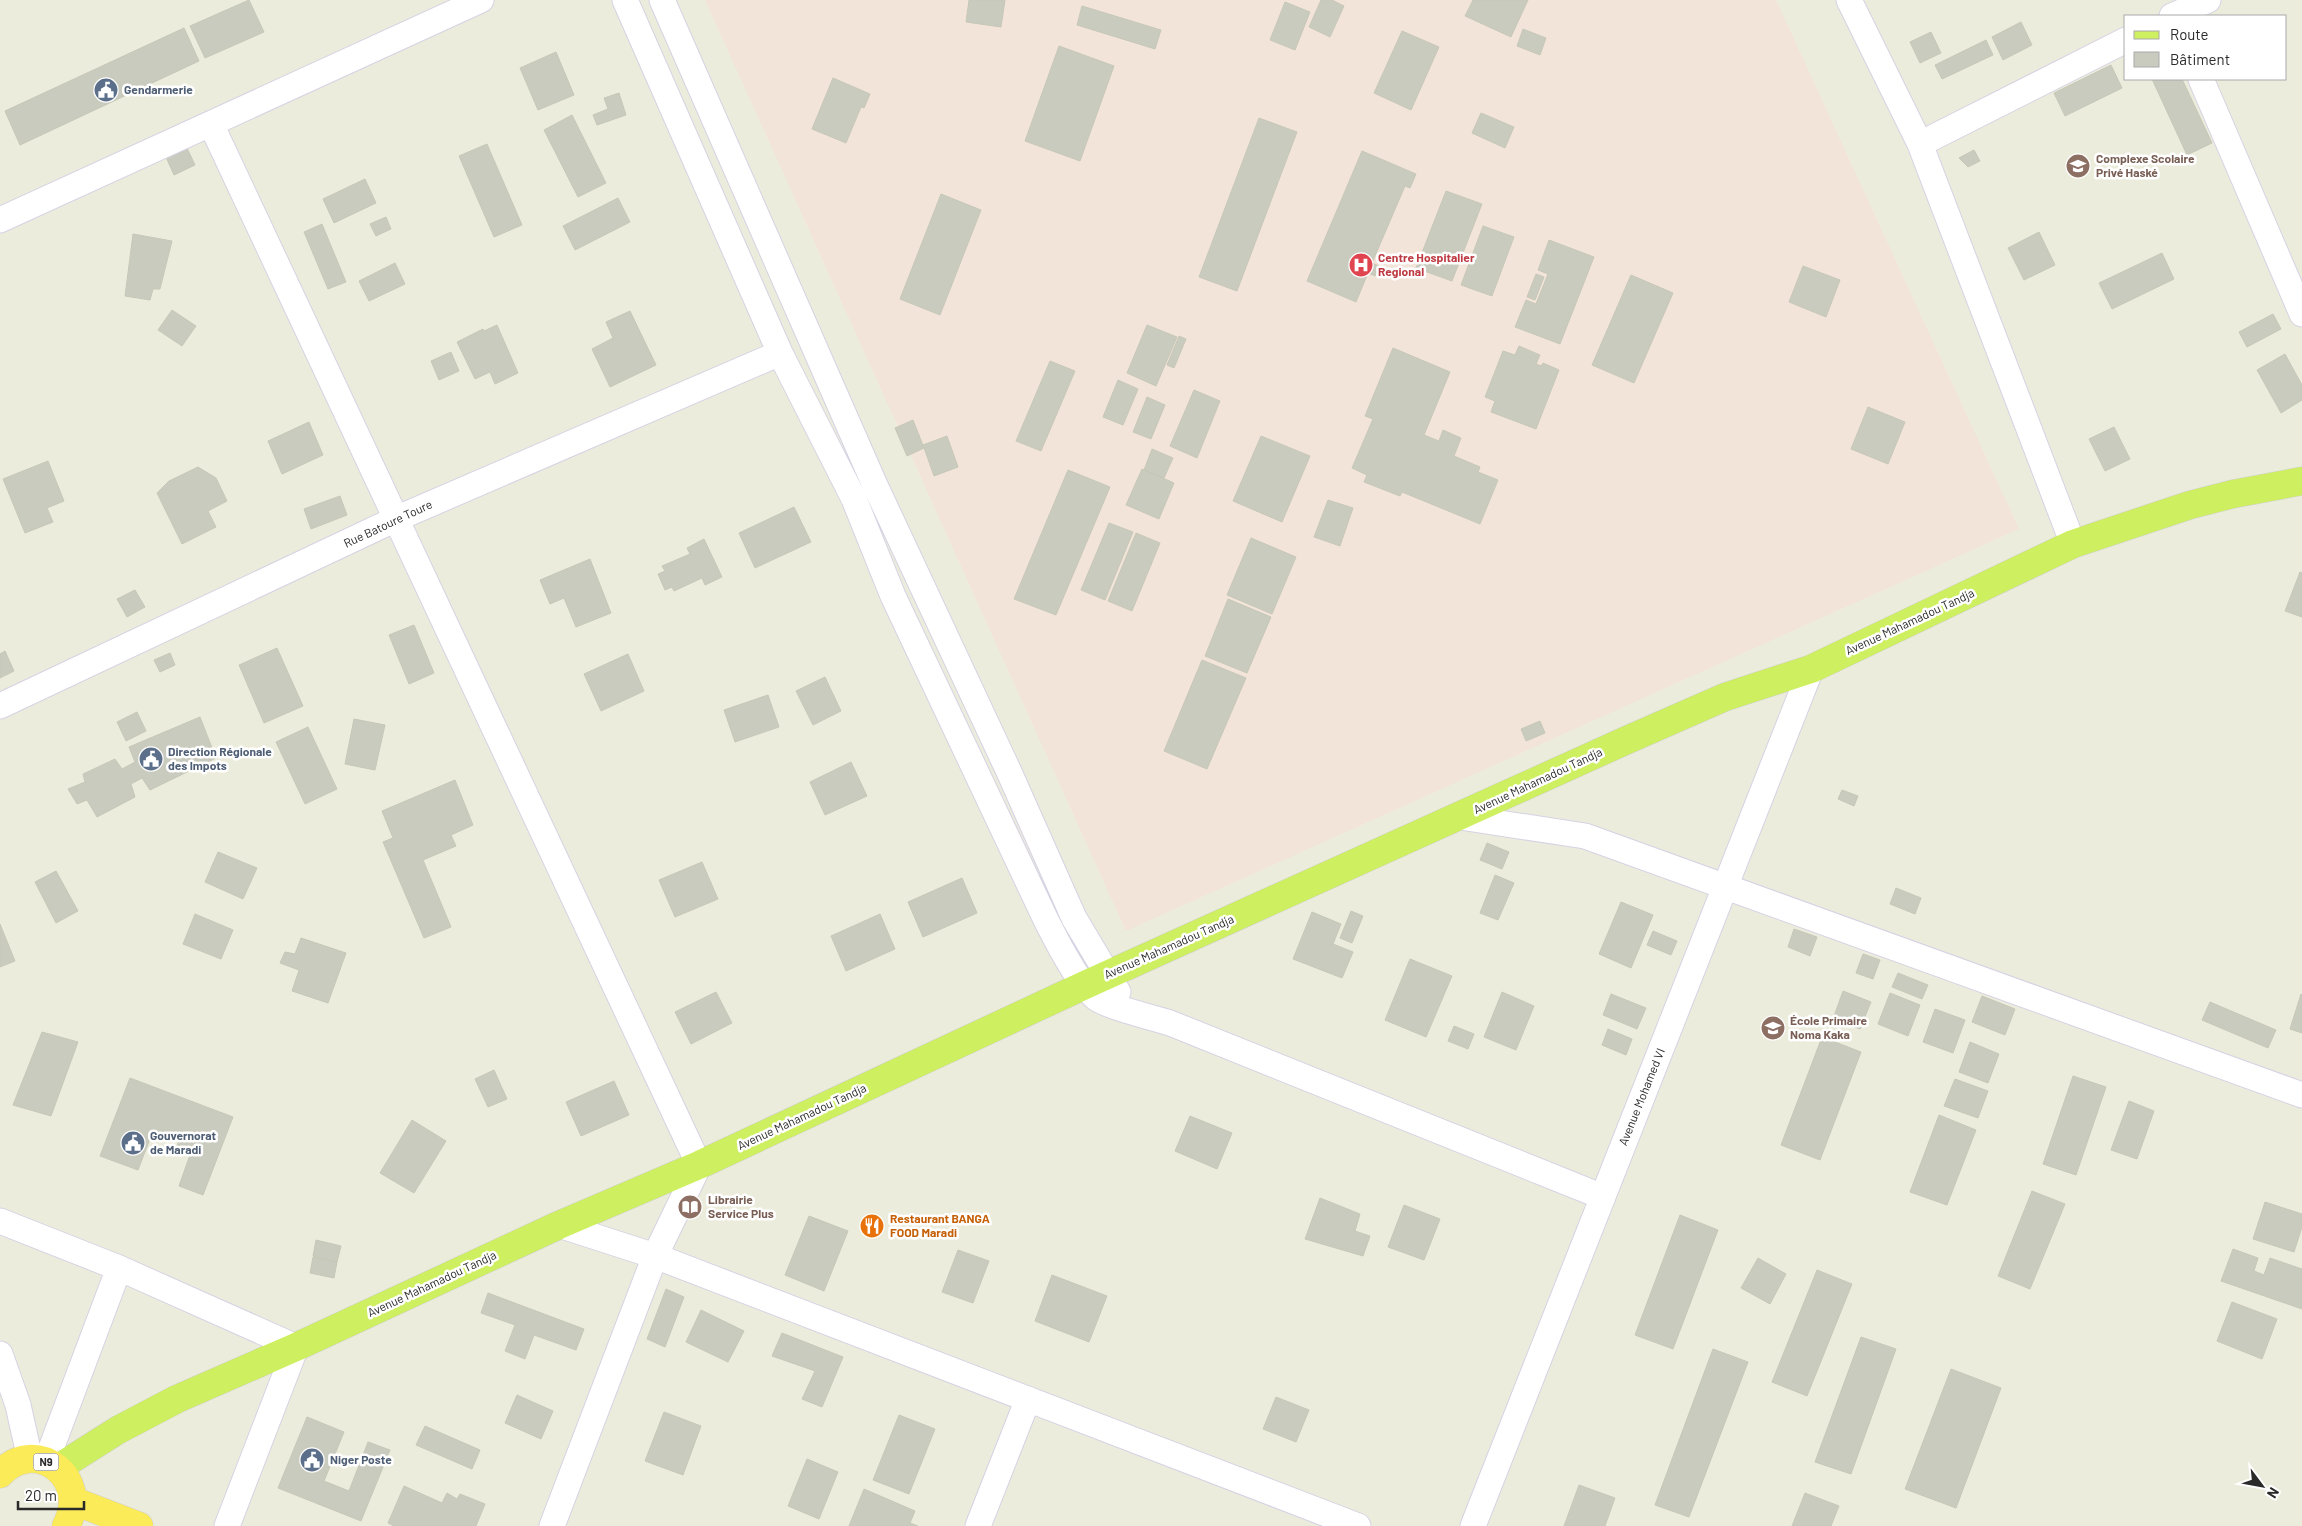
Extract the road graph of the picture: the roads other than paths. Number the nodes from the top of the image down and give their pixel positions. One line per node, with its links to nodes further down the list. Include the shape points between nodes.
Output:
1 (481, 0): 9 (street)
2 (625, 0): 13 (street)
3 (662, 0): 19 (street, via 870,474)
4 (1849, 0): 10 (street)
5 (2208, 0): 6 (street)
6 (2172, 12)
7 (2124, 41): 10 (street)
8 (2201, 80): 12 (street)
9 (211, 124): 11 (street); 15 (street)
10 (1920, 144): 16 (street)
11 (0, 220)
12 (2302, 314)
13 (780, 352): 15 (street, Rue Batoure Toure); 20 (street, via 854,499 893,596)
14 (2302, 482): 16 (main road, Avenue Mahamadou Tandja, via 2199,503)
15 (398, 518): 18 (street, Rue Batoure Toure); 25 (street)
16 (2073, 544): 17 (main road, Avenue Mahamadou Tandja)
17 (1811, 669): 21 (main road, Avenue Mahamadou Tandja, via 1725,697); 22 (street, Avenue Mohamed VI)
18 (0, 706)
19 (1010, 774): 20 (street); 23 (street, via 1074,918)
20 (982, 785): 23 (street, via 1059,945)
21 (1460, 817): 22 (street, via 1585,836); 23 (main road, Avenue Mahamadou Tandja)
22 (1726, 886): 24 (street); 26 (street, Avenue Mohamed VI)
23 (1096, 980): 25 (main road, Avenue Mahamadou Tandja); 26 (street, via 1097,998 1170,1023)
24 (2302, 1095)
25 (700, 1165): 28 (main road, Avenue Mahamadou Tandja); 29 (street)
26 (1603, 1197): 43 (street, Avenue Mohamed VI)
27 (0, 1221): 30 (street)
28 (559, 1225): 29 (street); 31 (main road, Avenue Mahamadou Tandja)
29 (655, 1256): 33 (street); 40 (street)
30 (119, 1268): 31 (street); 34 (street)
31 (296, 1347): 34 (main road, Avenue Mahamadou Tandja, via 177,1399); 39 (street)
32 (0, 1354): 34 (street, via 18,1405)
33 (1028, 1399): 41 (street); 42 (street)
34 (45, 1463): 35 (highway, N9, via 14,1463); 36 (highway, N9, via 70,1482)
35 (0, 1474)
36 (74, 1501): 37 (highway); 38 (highway)
37 (66, 1526)
38 (139, 1526)
39 (227, 1526)
40 (552, 1526)
41 (978, 1526)
42 (1358, 1526)
43 (1473, 1526)

